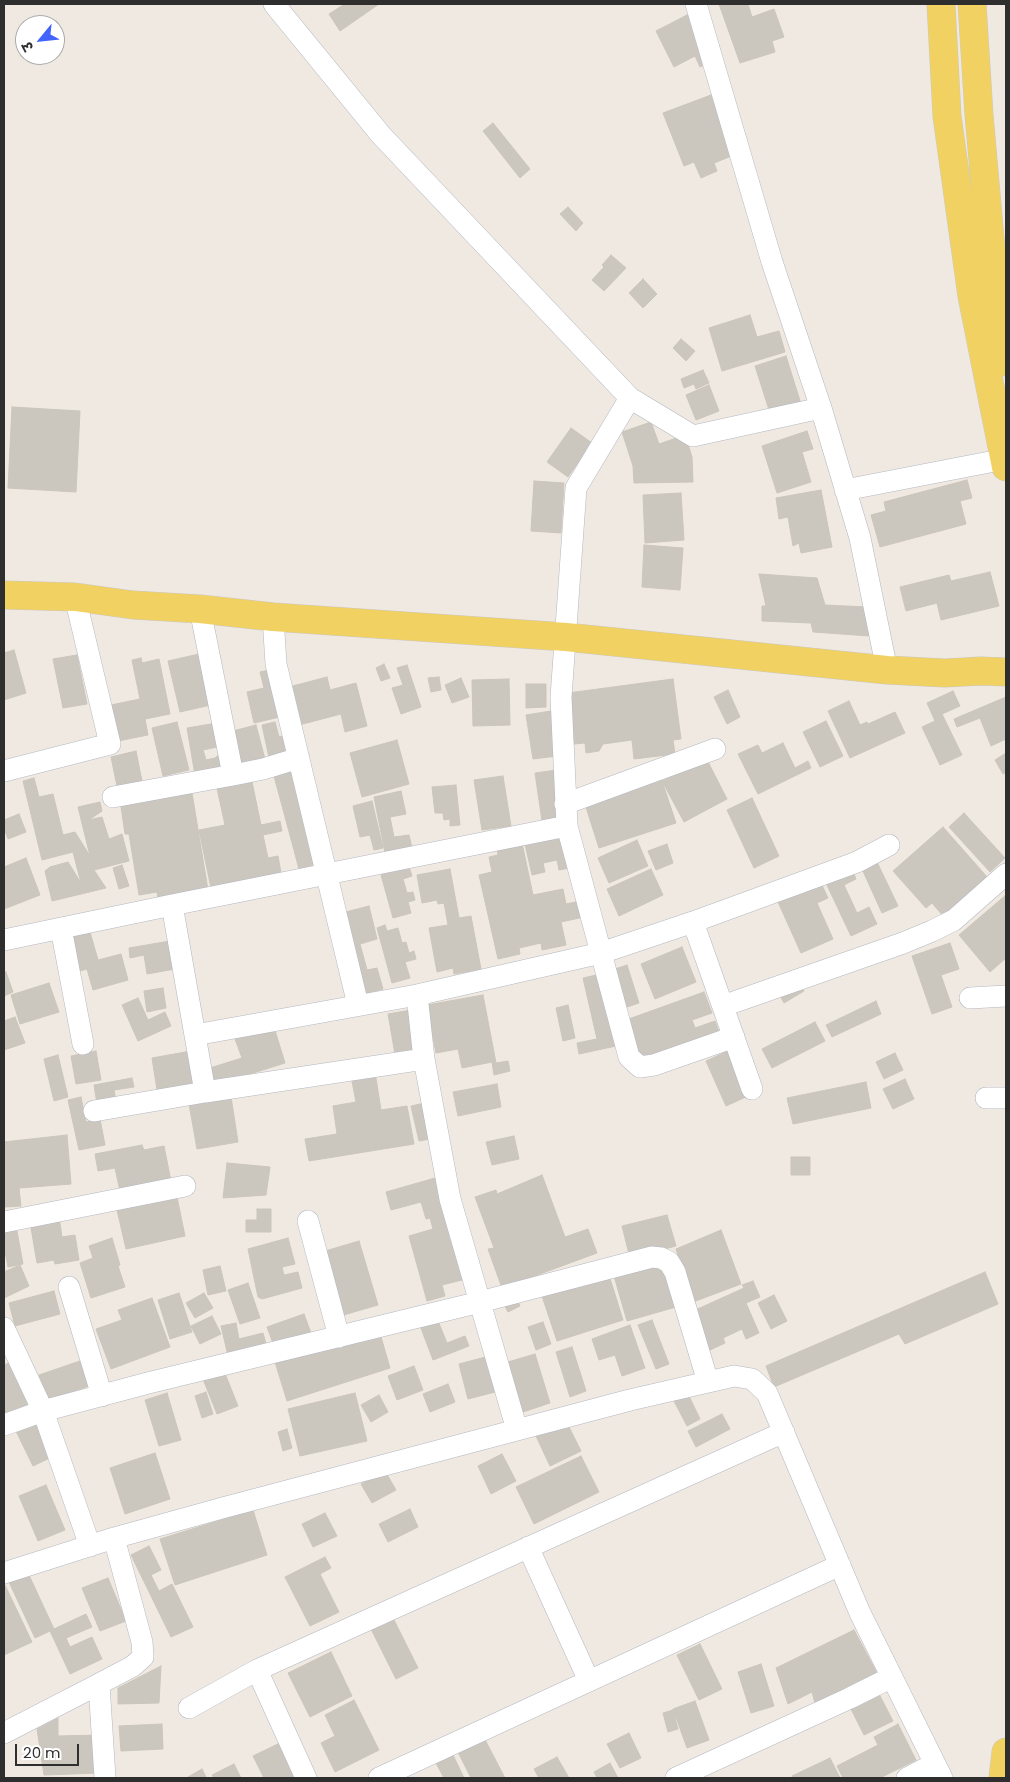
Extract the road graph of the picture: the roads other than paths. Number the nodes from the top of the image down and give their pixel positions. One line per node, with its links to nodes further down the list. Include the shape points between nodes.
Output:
1 (274, 4): 6 (street, via 381,135)
2 (696, 4): 7 (street, via 772,262)
3 (941, 4): 8 (main road, via 947,116 972,296)
4 (972, 4): 5 (main road, via 978,115 994,286)
5 (1006, 362)
6 (630, 398): 7 (street, via 693,436); 14 (street, via 576,488)
7 (821, 408): 9 (street)
8 (1005, 463): 9 (street)
9 (845, 490): 15 (street, via 860,538)
10 (4, 596): 11 (main road)
11 (75, 597): 12 (main road); 19 (street, via 110,744)
12 (200, 609): 13 (main road); 20 (street)
13 (273, 617): 14 (main road); 18 (street, via 276,664)
14 (566, 637): 15 (main road); 22 (street, via 561,697)
15 (887, 670): 16 (main road)
16 (1006, 672)
17 (715, 749): 22 (street)
18 (298, 758): 20 (street, via 263,770); 25 (street)
19 (4, 771)
20 (233, 775): 21 (street)
21 (113, 797)
22 (565, 804): 23 (street)
23 (567, 826): 25 (street); 31 (street)
24 (889, 845): 28 (street, via 857,862)
25 (326, 874): 27 (street); 35 (street)
26 (1006, 874): 36 (street, via 954,920 932,932)
27 (172, 905): 29 (street); 37 (street)
28 (693, 922): 31 (street); 36 (street)
29 (61, 928): 30 (street); 39 (street)
30 (4, 940)
31 (601, 953): 32 (street); 38 (street, via 629,1057 640,1067)
32 (417, 996): 35 (street); 40 (street)
33 (1006, 996): 34 (street)
34 (970, 998)
35 (358, 1005): 37 (street)
36 (723, 1006): 38 (street)
37 (195, 1035): 42 (street)
38 (734, 1037): 41 (street)
39 (84, 1044)
40 (424, 1059): 42 (street); 48 (street, via 450,1199)
41 (752, 1089)
42 (206, 1092): 43 (street)
43 (94, 1110)
44 (186, 1186): 45 (street)
45 (4, 1222)
46 (308, 1222): 50 (street)
47 (69, 1287): 52 (street)
48 (480, 1302): 50 (street); 51 (street, via 652,1257 661,1258 669,1262 675,1272); 55 (street)
49 (4, 1328): 53 (street)
50 (339, 1337): 52 (street)
51 (708, 1382): 55 (street); 56 (street, via 734,1376 752,1379 768,1394)
52 (102, 1396): 53 (street)
53 (43, 1412): 54 (street); 58 (street)
54 (4, 1425)
55 (517, 1430): 57 (street)
56 (784, 1432): 59 (street); 60 (street)
57 (114, 1538): 58 (street); 65 (street, via 142,1642 143,1657)
58 (90, 1546): 61 (street)
59 (528, 1547): 62 (street); 64 (street)
60 (840, 1565): 63 (street); 64 (street)
61 (4, 1572)
62 (257, 1670): 66 (street); 71 (street)
63 (892, 1677): 69 (street); 73 (street)
64 (589, 1681): 72 (street)
65 (99, 1684): 67 (street); 70 (street)
66 (189, 1708)
67 (4, 1733)
68 (1006, 1752): 75 (main road)
69 (938, 1771): 74 (street)
70 (105, 1778)
71 (306, 1778)
72 (379, 1778)
73 (676, 1778)
74 (906, 1778)
75 (1003, 1778)

